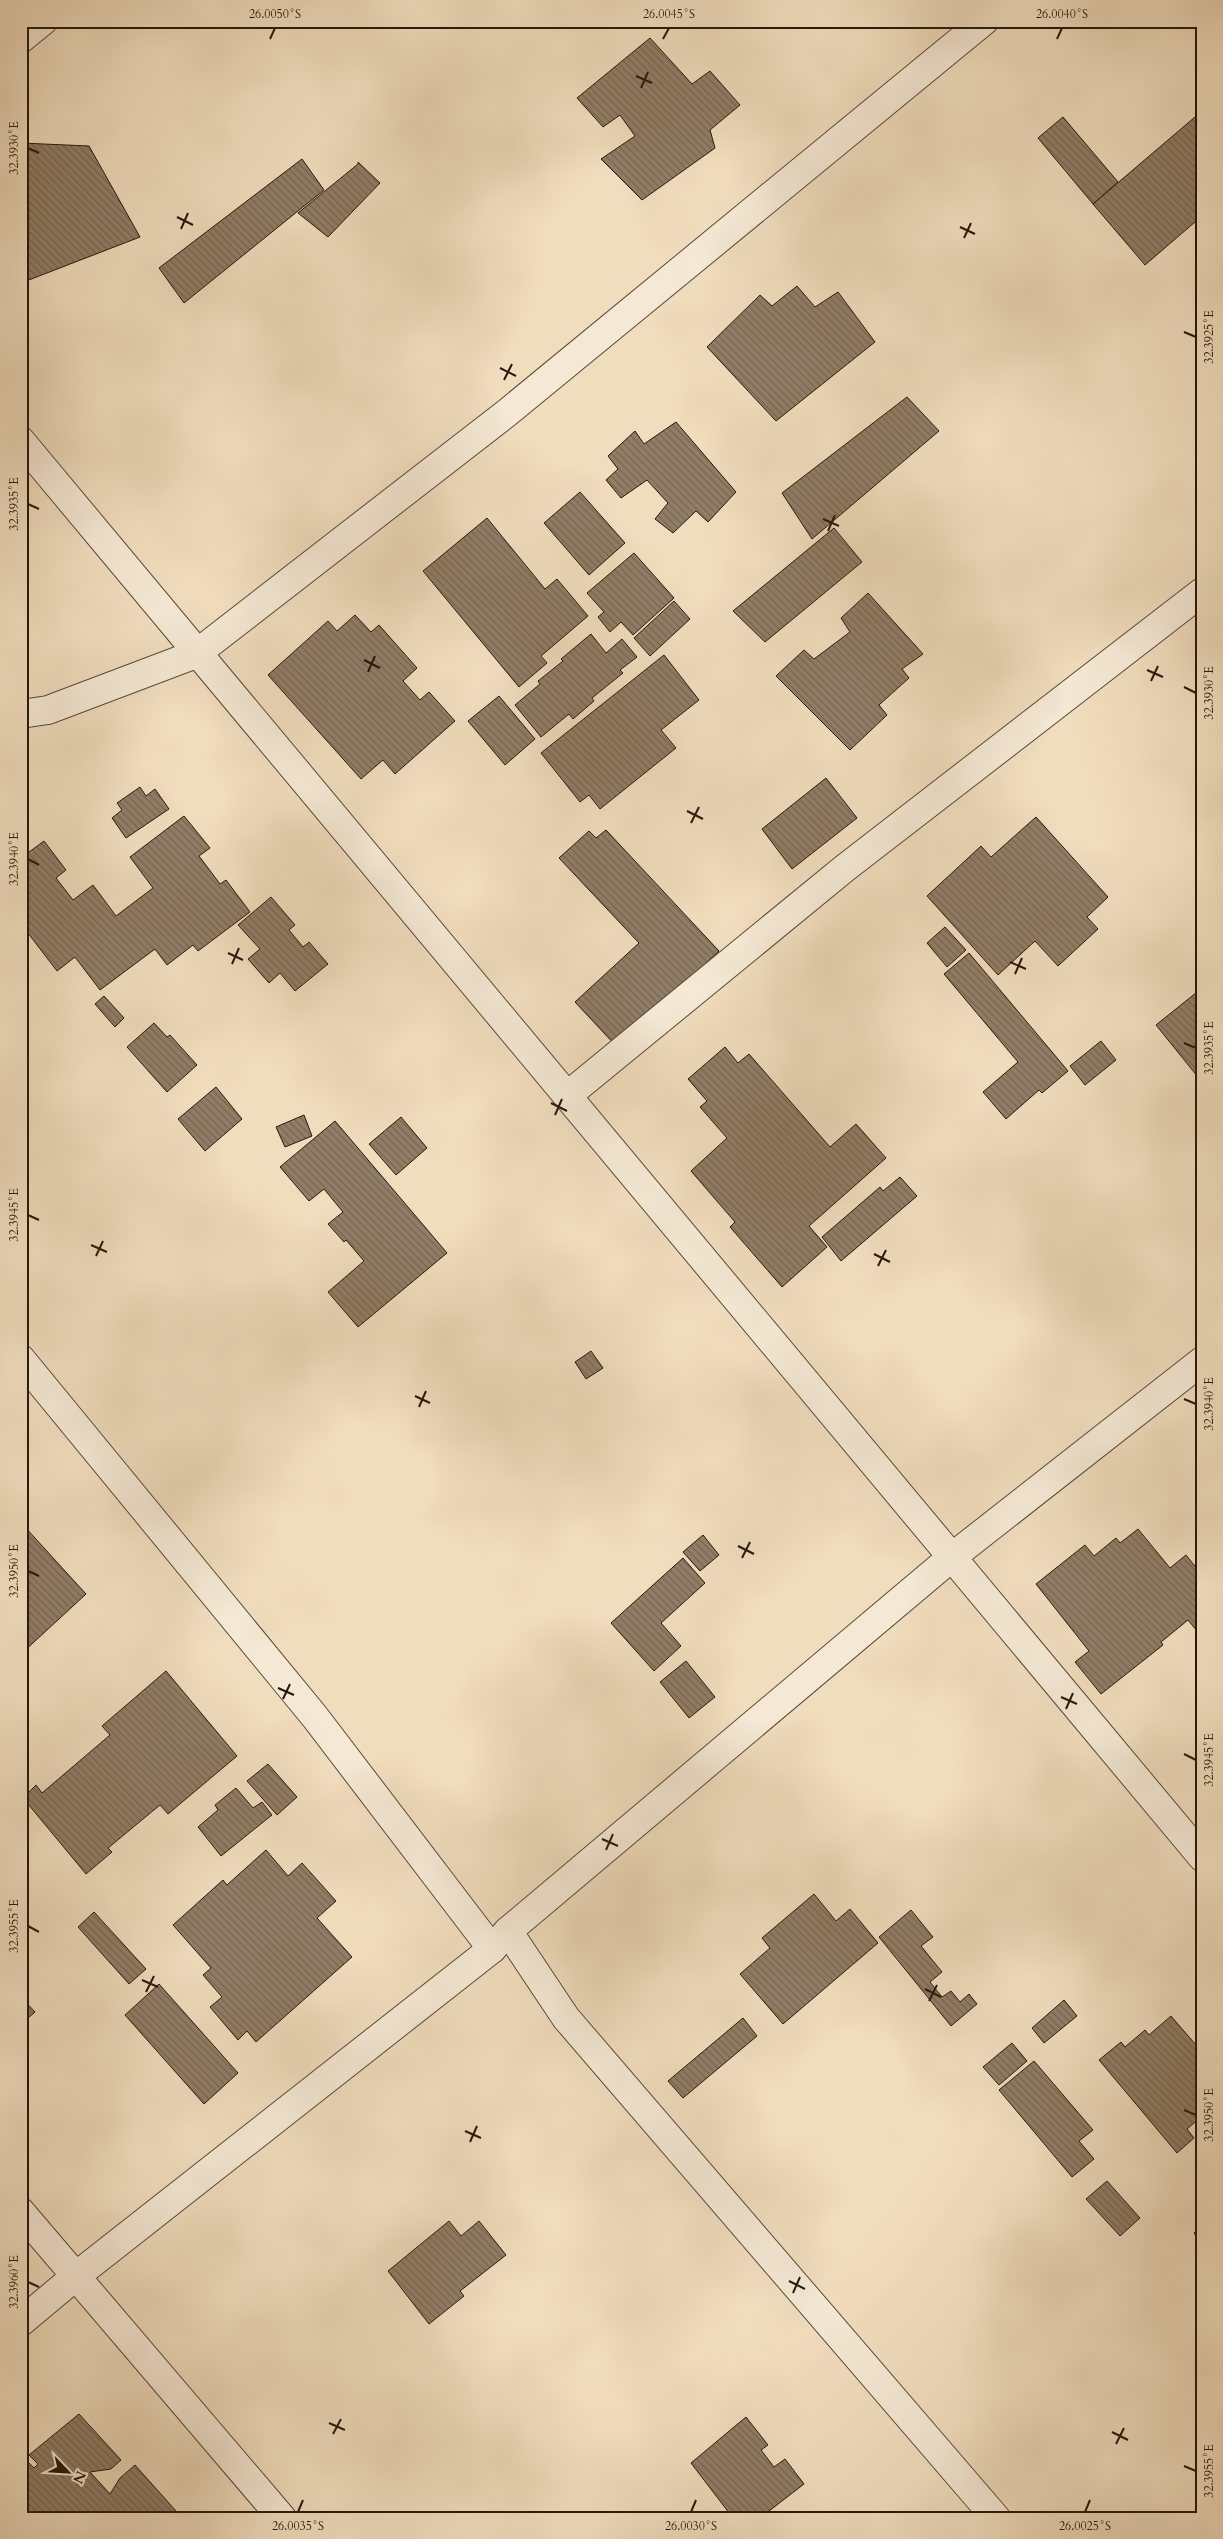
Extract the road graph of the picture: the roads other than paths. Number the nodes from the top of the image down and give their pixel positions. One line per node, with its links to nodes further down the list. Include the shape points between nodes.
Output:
1 (43, 21): 3 (street)
2 (984, 21): 6 (street, via 508,412)
3 (21, 39)
4 (21, 441): 6 (street)
5 (1202, 592): 8 (street, via 845,868)
6 (196, 654): 7 (street, via 48,710); 8 (street)
7 (21, 714)
8 (568, 1095): 11 (street)
9 (21, 1359): 13 (street)
10 (1202, 1361): 11 (street)
11 (952, 1557): 12 (street); 13 (street)
12 (1202, 1857)
13 (500, 1940): 15 (street); 18 (street)
14 (21, 2212): 15 (street)
15 (76, 2276): 16 (street); 17 (street)
16 (21, 2322)
17 (282, 2518)
18 (996, 2518)

